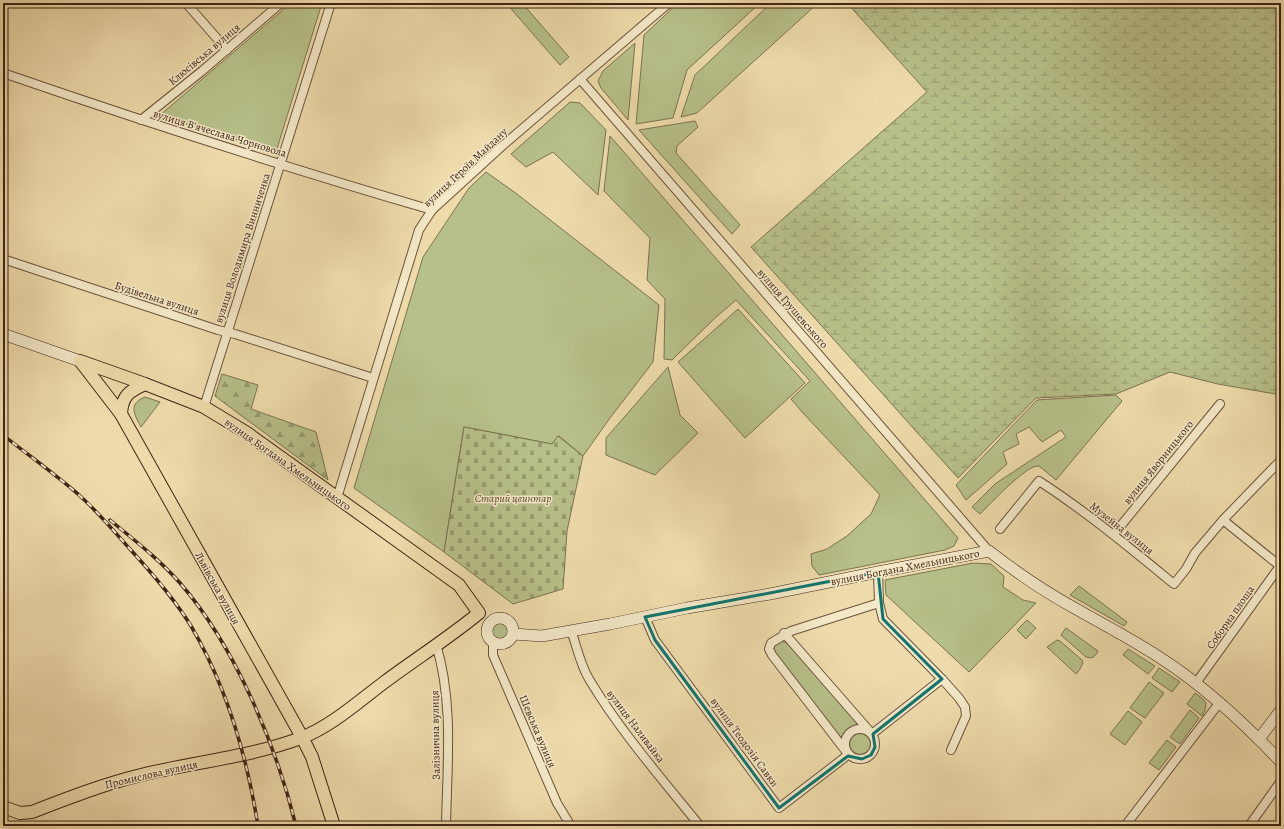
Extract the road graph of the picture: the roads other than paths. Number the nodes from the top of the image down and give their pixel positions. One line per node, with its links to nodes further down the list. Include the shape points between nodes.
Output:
1 (186, 3): 5 (street)
2 (281, 3): 5 (street, Клюсівська вулиця)
3 (331, 3): 9 (street, вулиця Володимира Винниченка)
4 (669, 3): 7 (street, вулиця Героїв Майдану)
5 (227, 50): 8 (street, Клюсівська вулиця)
6 (3, 73): 8 (street, вулиця Вʼячеслава Чорновола)
7 (580, 79): 10 (street, вулиця Героїв Майдану); 25 (street, вулиця Грушевського)
8 (141, 120): 9 (street, вулиця Вʼячеслава Чорновола)
9 (281, 163): 10 (street, вулиця Вʼячеслава Чорновола); 12 (street, вулиця Володимира Винниченка)
10 (432, 210): 15 (street, вулиця Героїв Майдану, via 419,230)
11 (3, 259): 12 (street, Будівельна вулиця)
12 (227, 332): 15 (street, Будівельна вулиця); 18 (street, вулиця Володимира Винниченка)
13 (3, 334): 14 (main road, вулиця Богдана Хмельницького)
14 (80, 361): 16 (main road, вулиця Богдана Хмельницького); 19 (main road, Львівська вулиця)
15 (373, 378): 21 (street, вулиця Героїв Майдану)
16 (146, 384): 18 (main road, вулиця Богдана Хмельницького); 19 (main road, via 133,389 127,395 122,403)
17 (1220, 404): 24 (street, вулиця Яворницького)
18 (204, 407): 21 (main road, вулиця Богдана Хмельницького, via 247,433)
19 (121, 414): 42 (main road, Львівська вулиця)
20 (1281, 460): 22 (street, Музейна вулиця)
21 (337, 498): 29 (main road, вулиця Богдана Хмельницького, via 459,585)
22 (1223, 520): 24 (street, Музейна вулиця, via 1195,553 1174,584); 26 (street)
23 (1000, 530): 24 (street, Музейна вулиця, via 1039,481)
24 (1114, 534)
25 (989, 551): 27 (main road, вулиця Богдана Хмельницького); 38 (main road, вулиця Богдана Хмельницького, via 1075,609 1162,658)
26 (1280, 566): 38 (street, Соборна площа)
27 (878, 572): 28 (street); 30 (main road, вулиця Богдана Хмельницького)
28 (879, 603): 33 (street); 37 (street, via 884,619)
29 (479, 613): 31 (main road); 36 (main road, Промислова вулиця)
30 (646, 617): 32 (main road, вулиця Богдана Хмельницького); 45 (street, вулиця Теодозія Савки, via 655,640 779,808)
31 (491, 621): 34 (main road, via 498,618 506,619 512,626); 35 (main road, via 486,633)
32 (570, 630): 34 (main road, вулиця Богдана Хмельницького, via 542,636); 52 (street, вулиця Наливайка, via 588,678 609,710)
33 (784, 633): 41 (street); 45 (street, via 771,642 769,649 772,655)
34 (513, 634): 35 (main road, via 505,643)
35 (493, 643): 51 (street, Шевська вулиця, via 493,655 557,803)
36 (436, 644): 42 (main road, Промислова вулиця, via 329,724); 50 (street, Залізнична вулиця, via 446,692)
37 (942, 679): 41 (street); 44 (street, via 965,707 966,716)
38 (1196, 683): 39 (main road, вулиця Богдана Хмельницького)
39 (1220, 702): 43 (main road, вулиця Богдана Хмельницького); 53 (street)
40 (1281, 710): 43 (main road)
41 (872, 734): 45 (street, via 875,747 871,755 857,759); 45 (street, via 861,729 850,732 844,743)
42 (302, 738): 48 (main road, Промислова вулиця, via 244,754 102,785 32,812 20,813); 49 (main road, Львівська вулиця, via 312,757)
43 (1259, 739): 46 (main road, вулиця Богдана Хмельницького)
44 (951, 750)
45 (848, 754)
46 (1281, 762)
47 (1281, 781): 54 (street)
48 (3, 807)
49 (334, 826)
50 (446, 826)
51 (571, 826)
52 (700, 826)
53 (1125, 826)
54 (1249, 826)

